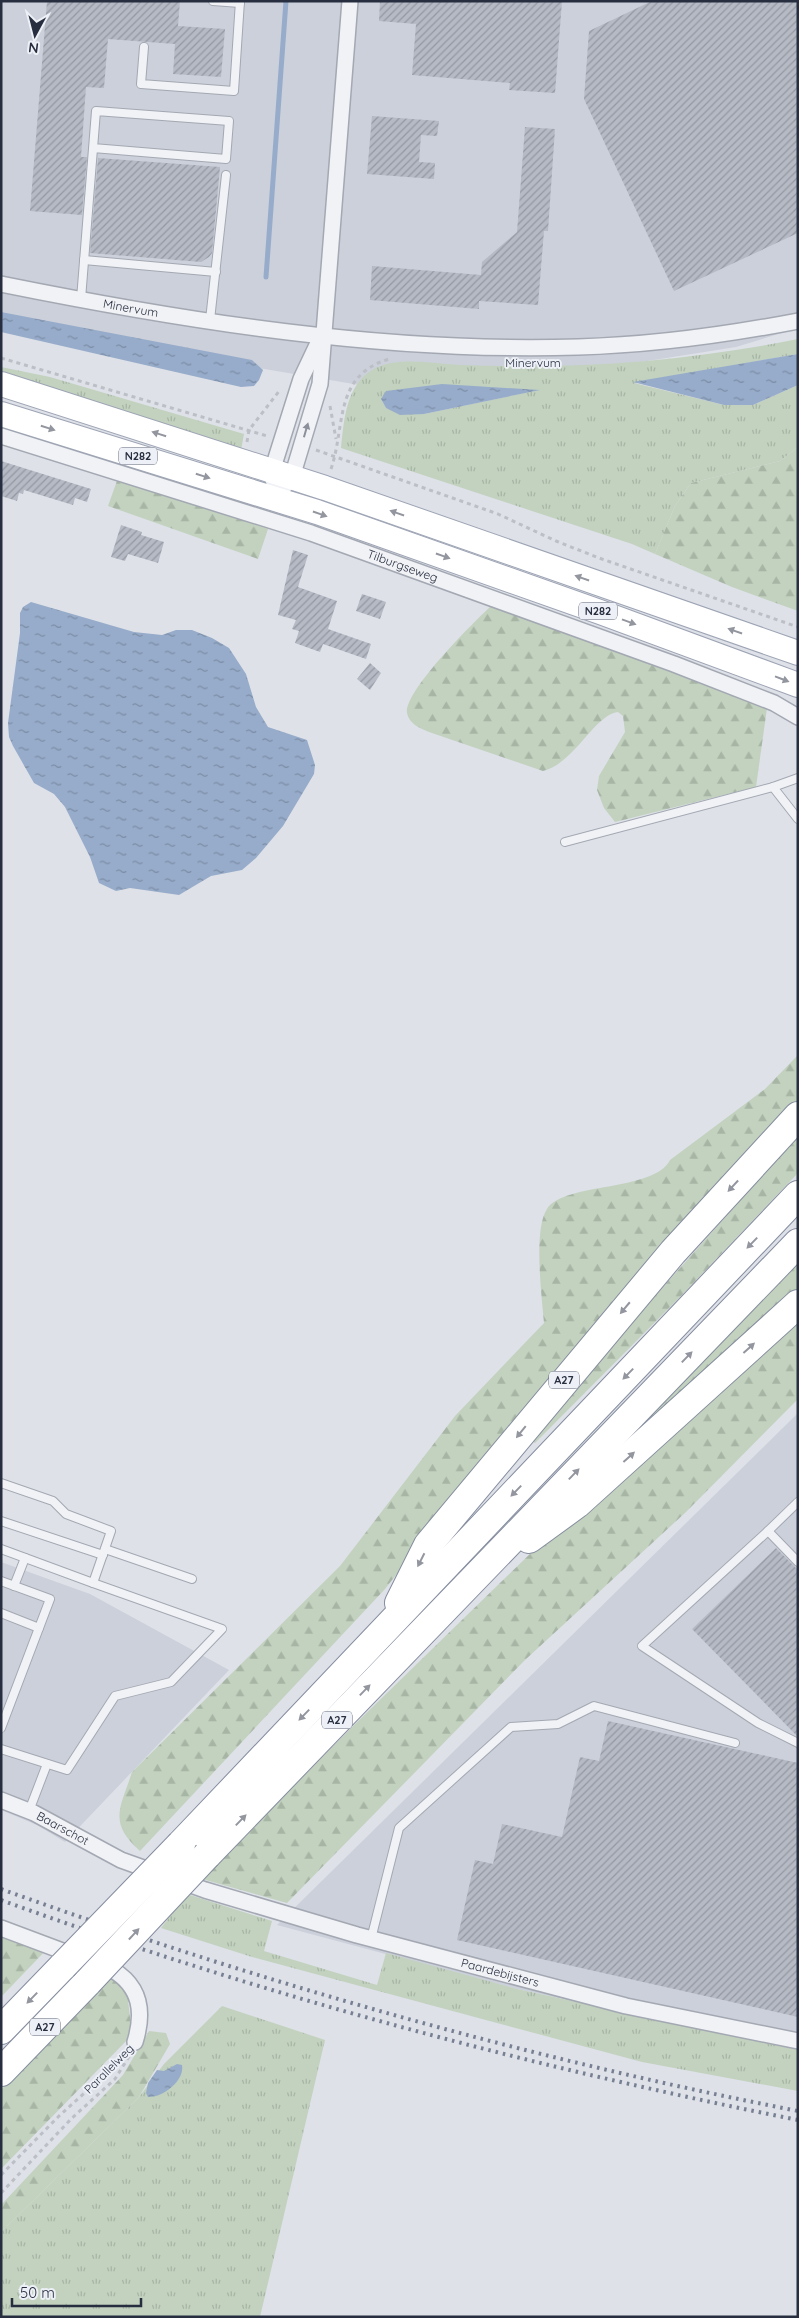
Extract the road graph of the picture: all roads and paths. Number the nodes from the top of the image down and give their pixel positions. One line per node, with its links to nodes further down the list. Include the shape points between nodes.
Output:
1 (214, 1): 3 (lane)
2 (350, 1): 13 (street)
3 (240, 2): 4 (lane, via 234,91 141,84)
4 (144, 46)
5 (93, 148): 5 (lane, via 96,111 229,121 226,158); 7 (lane)
6 (226, 176): 8 (lane)
7 (84, 260): 8 (lane); 10 (lane)
8 (216, 272): 11 (lane)
9 (1, 284): 10 (street, Minervum)
10 (81, 299): 11 (street, Minervum)
11 (210, 320): 13 (street, Minervum)
12 (798, 321): 13 (street, Minervum, via 658,342 578,347 450,346)
13 (322, 336): 21 (street, via 300,379); 22 (street, one-way to 13, via 320,384)
14 (1, 358): 19 (path)
15 (394, 358): 23 (path, via 370,367 352,385 345,400)
16 (286, 383): 19 (path)
17 (1, 384): 24 (main road, N282, one-way to 17)
18 (1, 414): 26 (main road, Tilburgseweg / N282, one-way to 26)
19 (249, 430): 21 (path); 24 (path)
20 (1, 436): 30 (street, Tilburgseweg, via 311,533 674,664 774,703)
21 (281, 440): 25 (street)
22 (302, 446): 23 (path); 25 (street)
23 (335, 458): 27 (path, via 498,514 556,542 599,558)
24 (242, 461): 25 (main road, N282)
25 (282, 474): 26 (street); 28 (main road, N282, one-way to 25)
26 (274, 499): 29 (main road, Tilburgseweg / N282, one-way to 29, via 600,612)
27 (798, 626)
28 (798, 653)
29 (798, 685)
30 (798, 718)
31 (798, 778): 32 (lane)
32 (773, 786): 33 (lane); 34 (lane)
33 (798, 819)
34 (565, 842)
35 (798, 1116): 54 (highway, A27, one-way to 54, via 673,1252 428,1545)
36 (798, 1195): 54 (highway, A27, one-way to 54)
37 (798, 1243): 50 (highway, A27, one-way to 37)
38 (798, 1304): 50 (highway, A27, one-way to 38, via 577,1504)
39 (1, 1483): 44 (lane, via 53,1501 66,1514 111,1531)
40 (798, 1502): 42 (lane)
41 (1, 1521): 44 (lane)
42 (768, 1531): 46 (lane); 57 (lane, via 642,1646 758,1723)
43 (1, 1549): 45 (lane)
44 (104, 1552): 47 (lane); 49 (lane)
45 (25, 1558): 49 (lane); 51 (lane)
46 (798, 1562)
47 (192, 1579)
48 (1, 1581): 51 (lane)
49 (93, 1583): 59 (lane, via 222,1628 172,1682 115,1696 67,1770)
50 (467, 1584): 68 (highway, A27, one-way to 50, bridge)
51 (14, 1586): 53 (lane, via 50,1599)
52 (1, 1613): 53 (lane)
53 (39, 1628): 55 (lane)
54 (386, 1628): 65 (highway, A27, one-way to 65, bridge)
55 (1, 1728)
56 (735, 1743): 64 (lane, via 594,1706 558,1724 511,1727 399,1828)
57 (798, 1743)
58 (1, 1749): 59 (lane)
59 (47, 1764): 61 (lane)
60 (1, 1800): 61 (street, Baarschot)
61 (29, 1811): 62 (street, Baarschot, via 121,1860)
62 (205, 1890): 64 (street, Paardebijsters)
63 (1, 1928): 67 (street, Parallelweg, via 113,1970 126,1978 137,1995 140,2026)
64 (371, 1939): 66 (street, Paardebijsters, via 626,2006)
65 (1, 2030)
66 (798, 2040)
67 (135, 2042): 69 (path, Parallelweg, via 112,2069 59,2116); 70 (path, via 115,2079 72,2118)
68 (1, 2072)
69 (1, 2175)
70 (1, 2193)

